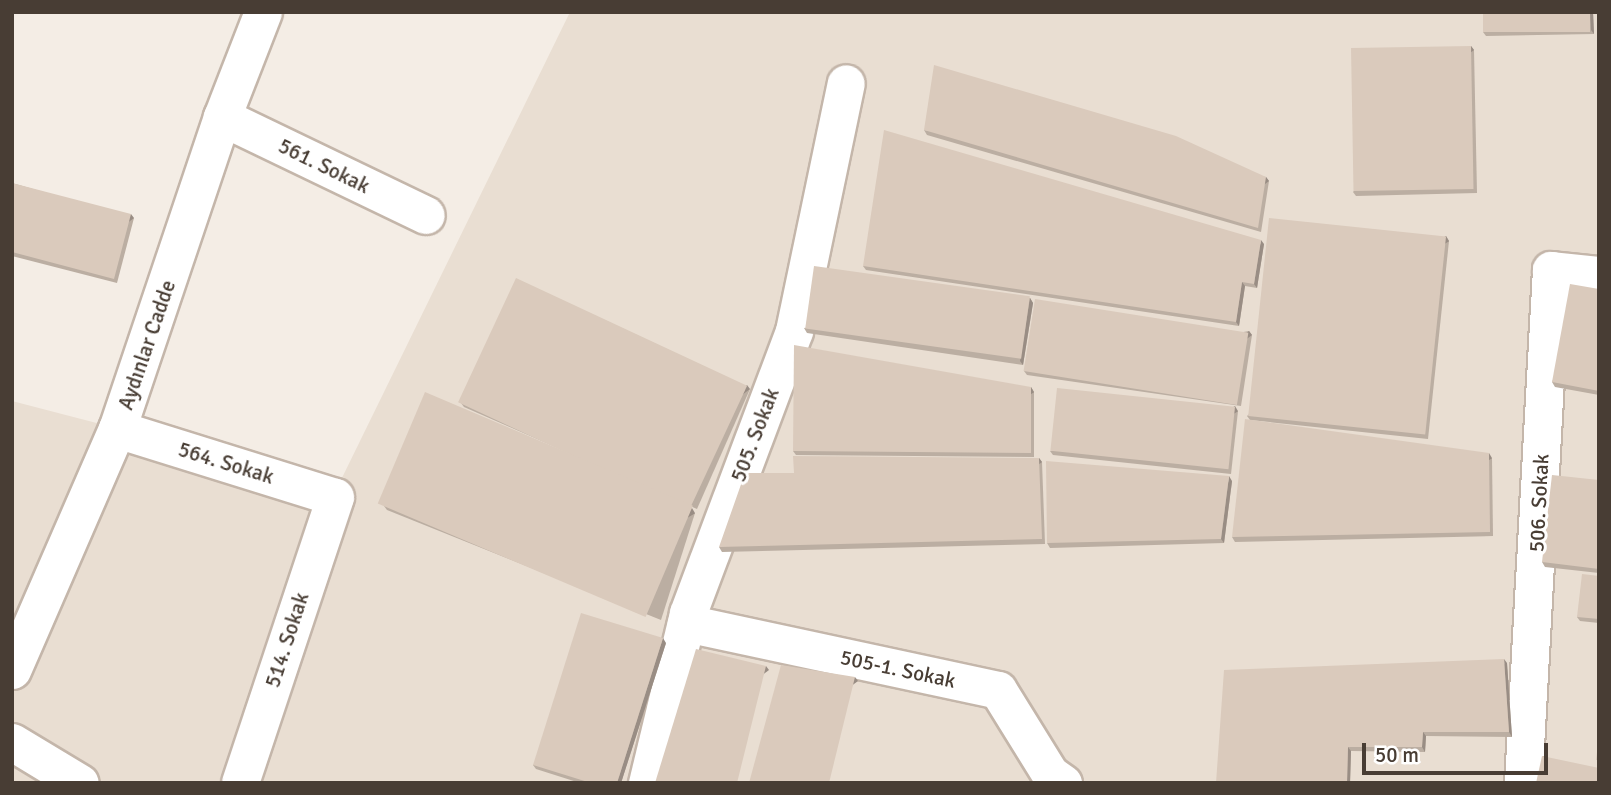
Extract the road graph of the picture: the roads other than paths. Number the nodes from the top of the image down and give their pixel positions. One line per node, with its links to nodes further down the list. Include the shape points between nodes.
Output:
1 (263, 12): 3 (street, Aydınlar Cadde)
2 (846, 83): 8 (street, 505. Sokak, via 794,331)
3 (222, 117): 4 (street, 561. Sokak); 6 (street, Aydınlar Cadde)
4 (426, 215)
5 (1599, 275): 15 (street, 506. Sokak, via 1552,270)
6 (117, 429): 7 (street, 564. Sokak); 9 (street, Aydınlar Cadde)
7 (335, 497): 12 (street, 514. Sokak)
8 (686, 623): 13 (street, 505. Sokak); 14 (street, 505-1. Sokak, via 999,690 1050,775)
9 (12, 670)
10 (12, 741): 11 (street)
11 (80, 783)
12 (240, 783)
13 (647, 783)
14 (1063, 783)
15 (1523, 783)

